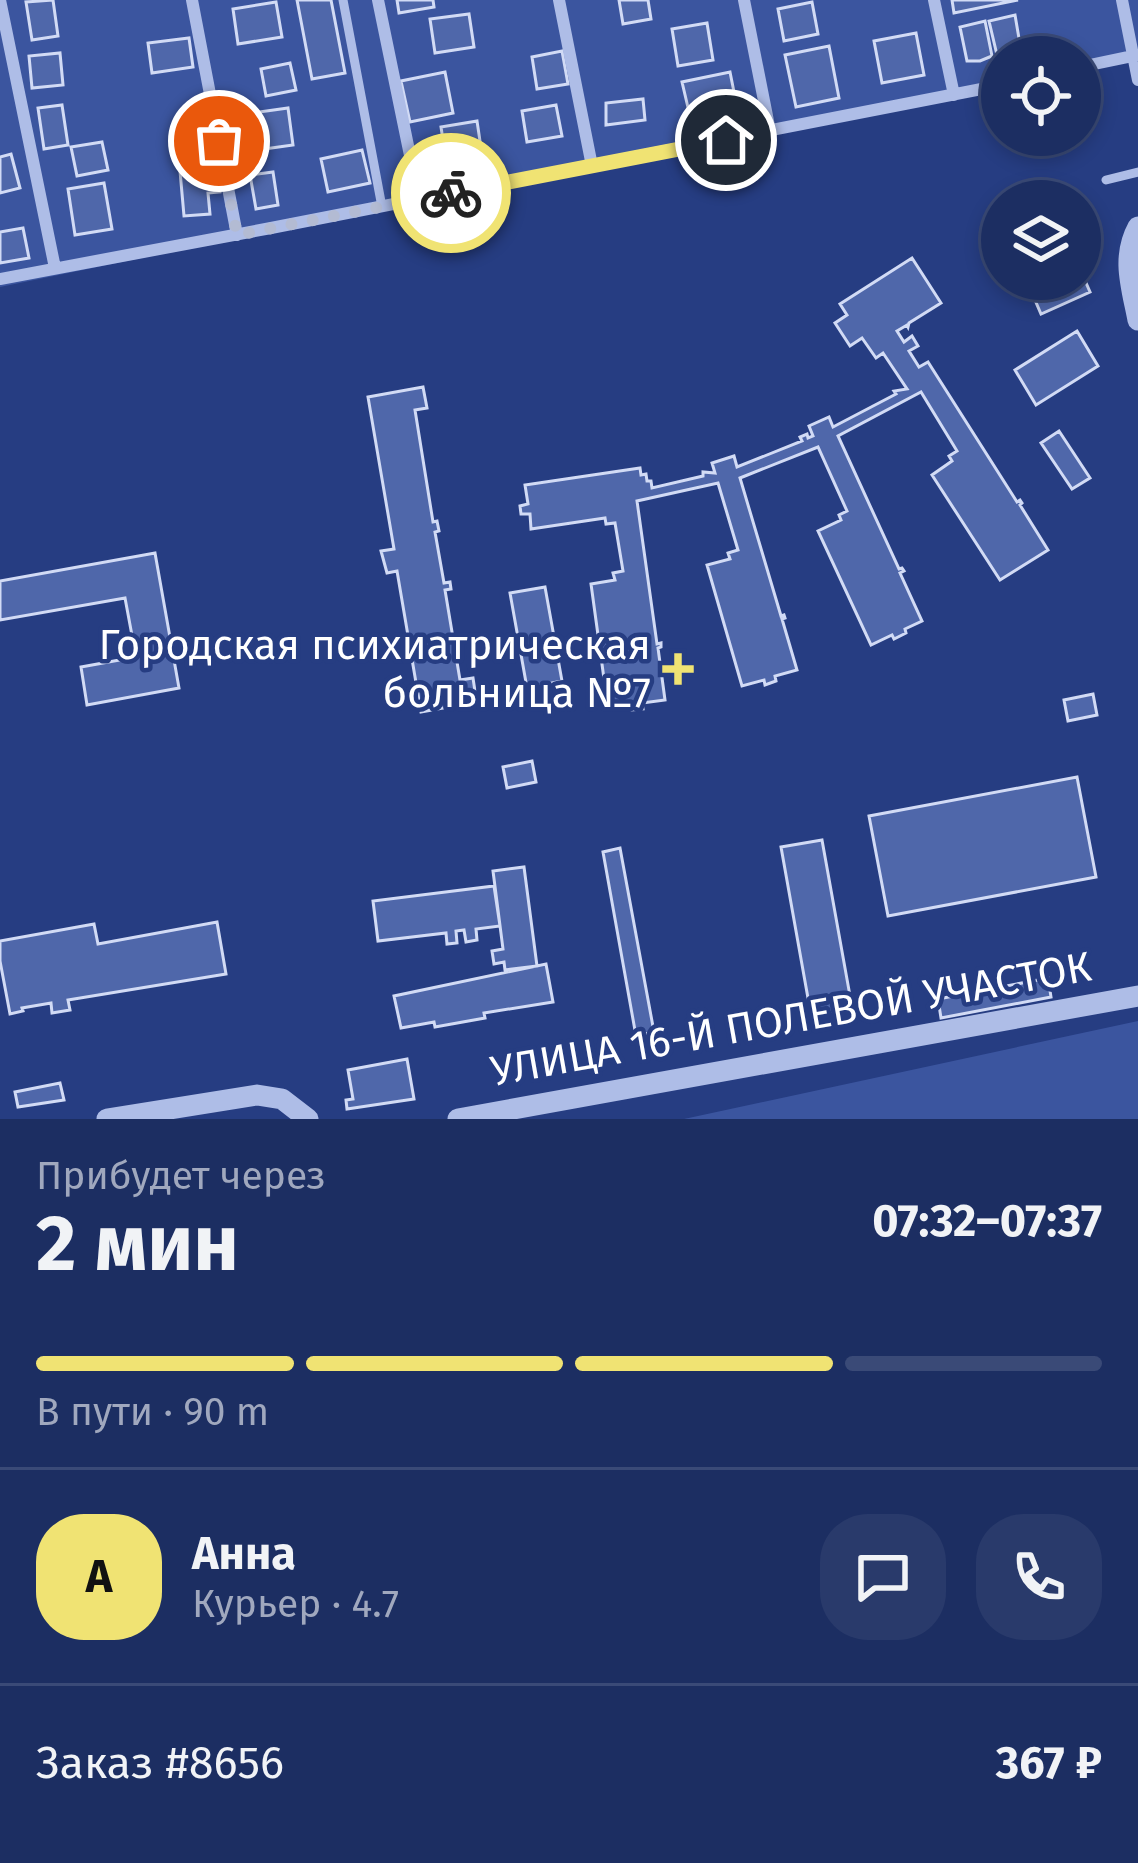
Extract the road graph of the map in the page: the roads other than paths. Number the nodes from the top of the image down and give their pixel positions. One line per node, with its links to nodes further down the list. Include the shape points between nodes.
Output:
1 (0, 0): 22 (street)
2 (192, 0): 21 (street)
3 (343, 0): 19 (lane)
4 (378, 0): 18 (street)
5 (559, 0): 15 (street)
6 (744, 0): 14 (street)
7 (934, 0): 13 (street)
8 (1122, 0): 9 (street)
9 (1136, 55): 10 (street); 11 (street)
10 (1101, 63)
11 (1138, 80)
12 (981, 89): 13 (street)
13 (953, 95): 14 (street)
14 (770, 131): 15 (street)
15 (592, 166): 18 (street)
16 (1138, 172): 17 (lane)
17 (1106, 180)
18 (419, 199): 19 (street)
19 (382, 206): 21 (street)
20 (1138, 227): 24 (street, via 1129,244)
21 (237, 235): 22 (street)
22 (55, 268): 23 (street)
23 (0, 279)
24 (1138, 320)
25 (1138, 996): 28 (street, УЛИЦА 16-Й ПОЛЕВОЙ УЧАСТОК)
26 (106, 1119): 27 (street, via 257,1095 282,1099)
27 (308, 1119)
28 (458, 1119)

